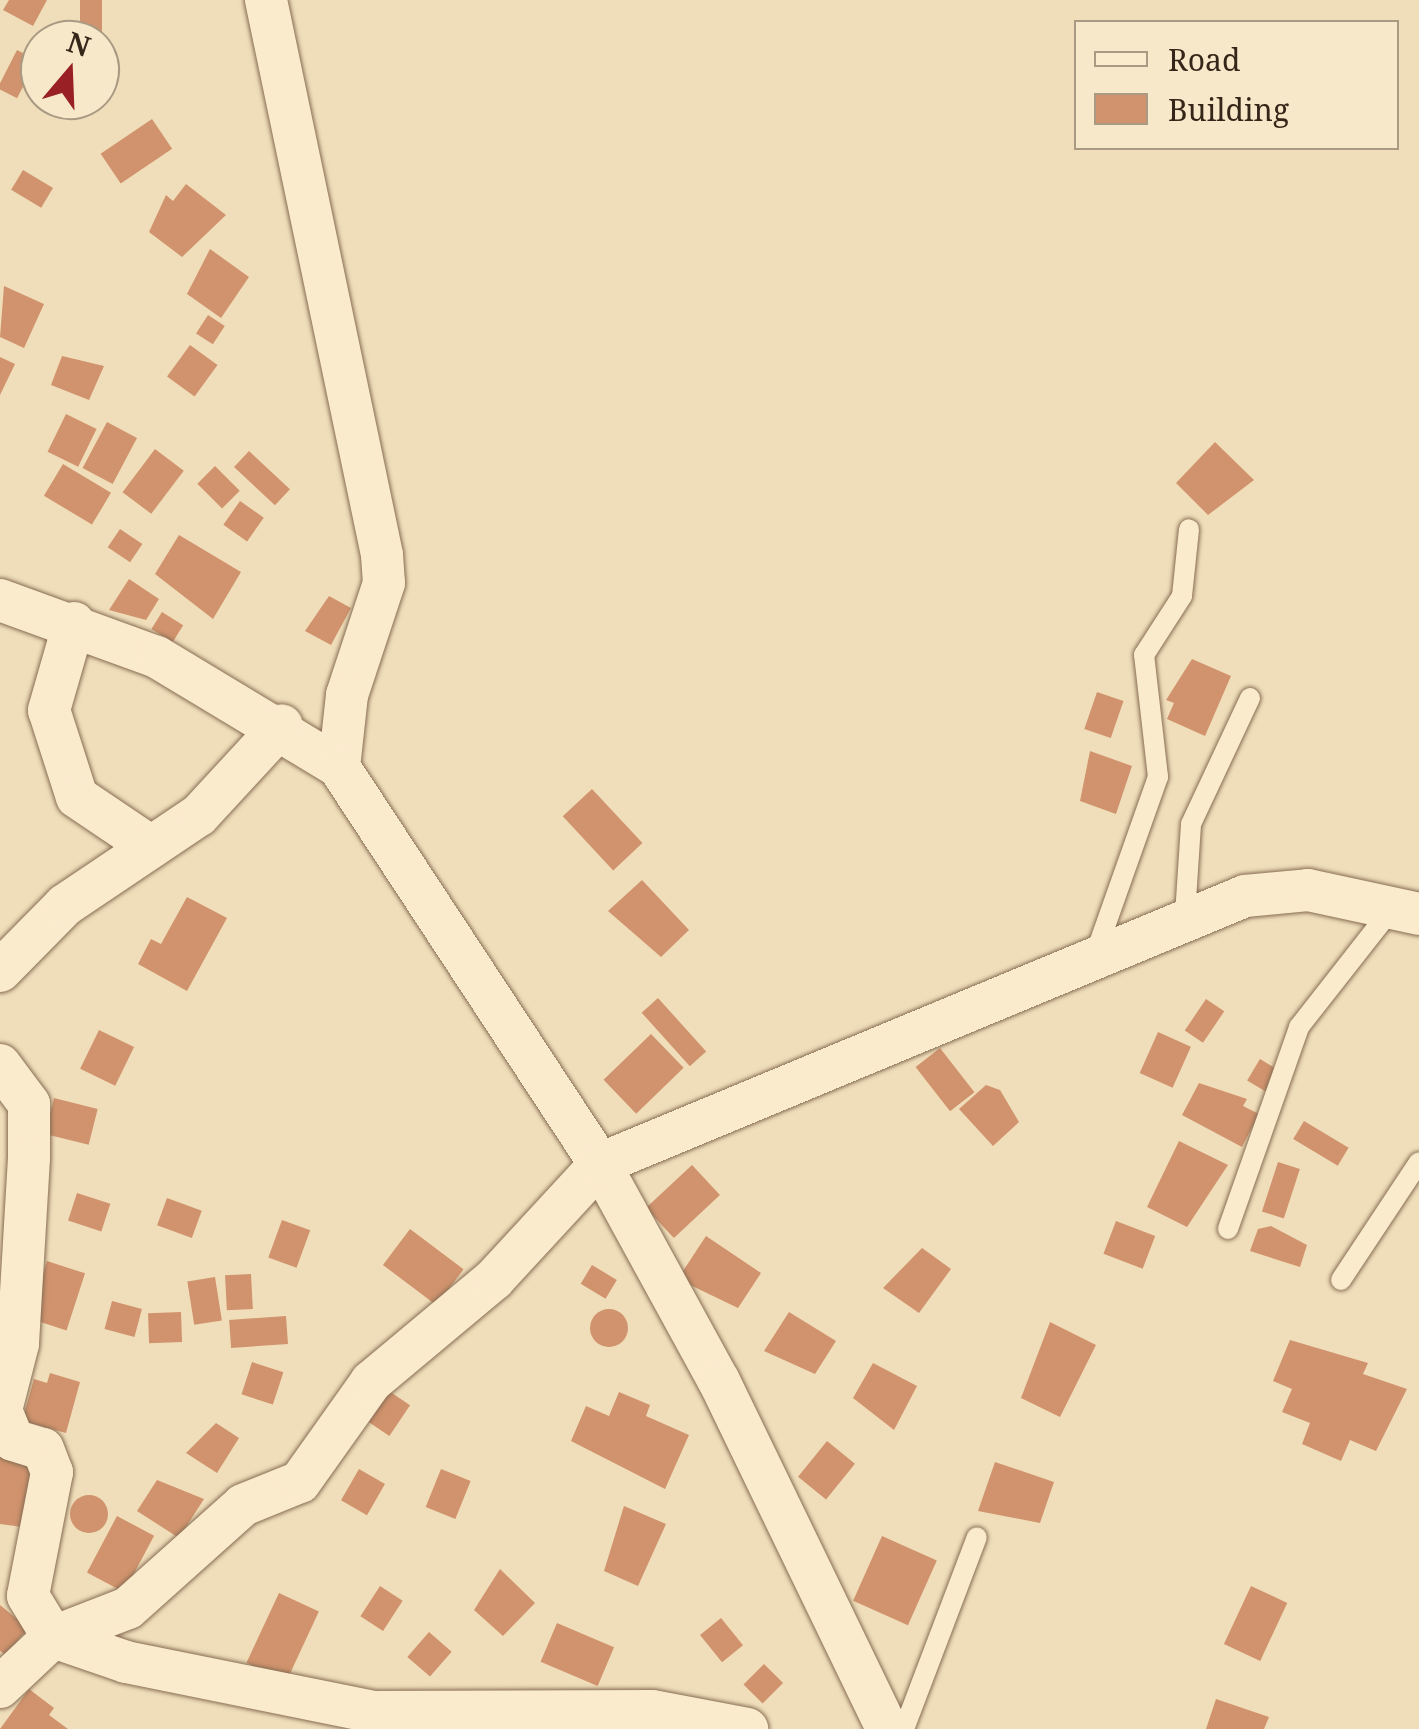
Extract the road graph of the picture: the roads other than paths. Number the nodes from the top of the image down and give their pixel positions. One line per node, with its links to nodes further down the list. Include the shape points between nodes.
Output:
1 (266, 0): 7 (street, via 382,555 384,583 348,695)
2 (1189, 529): 11 (lane, via 1182,596 1144,655 1158,777)
3 (0, 600): 4 (street)
4 (74, 623): 6 (street); 8 (street, via 49,710 77,798)
5 (1250, 698): 10 (lane, via 1191,824)
6 (282, 726): 7 (street); 8 (street, via 199,814)
7 (339, 766): 15 (street)
8 (151, 847): 12 (street, via 66,905)
9 (1407, 910): 10 (street, via 1308,890); 16 (lane, via 1299,1028)
10 (1185, 915): 11 (street)
11 (1096, 952): 15 (street)
12 (0, 971)
13 (0, 1065): 18 (street, via 29,1104 18,1344)
14 (1419, 1162): 17 (lane)
15 (600, 1164): 20 (street, via 494,1279 370,1382 300,1482 243,1505 128,1608); 23 (street, via 719,1381)
16 (1228, 1229)
17 (1341, 1280)
18 (0, 1410): 20 (street, via 13,1440 43,1449 52,1472 28,1596)
19 (978, 1537): 24 (lane)
20 (52, 1637): 21 (street); 22 (street, via 126,1662 374,1712 652,1711)
21 (0, 1687)
22 (747, 1729)
23 (887, 1729)
24 (904, 1729)

